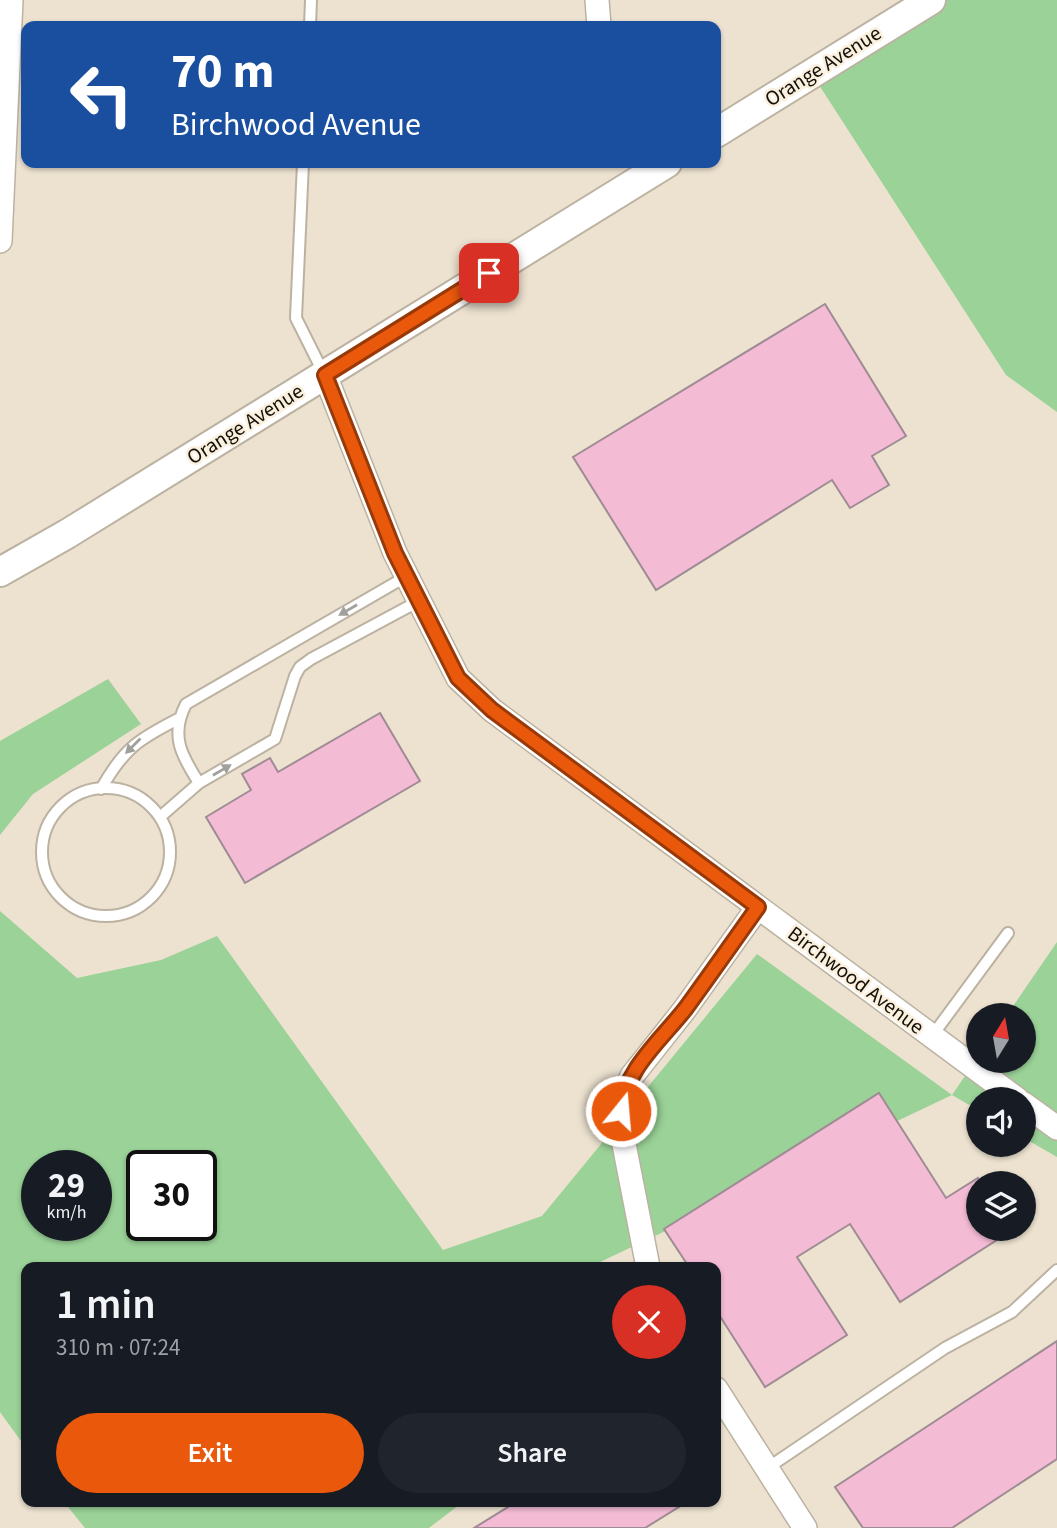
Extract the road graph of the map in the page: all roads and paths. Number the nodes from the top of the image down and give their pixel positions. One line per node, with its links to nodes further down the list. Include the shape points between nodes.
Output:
1 (11, 0): 10 (street)
2 (311, 0): 5 (lane)
3 (597, 0): 6 (street)
4 (931, 0): 7 (street, Orange Avenue)
5 (310, 21)
6 (599, 21)
7 (721, 130)
8 (303, 168): 11 (lane, via 296,318)
9 (654, 168): 11 (street, Orange Avenue)
10 (0, 241)
11 (325, 375): 12 (street, Orange Avenue); 13 (street, Birchwood Avenue)
12 (0, 572)
13 (407, 576): 14 (street, Birchwood Avenue); 15 (lane, one-way to 15, via 186,704)
14 (419, 601): 16 (lane, one-way to 14, via 275,739 300,667); 19 (street, Birchwood Avenue, via 458,678 492,710)
15 (178, 719): 16 (lane, via 178,741); 17 (lane, one-way to 17, via 141,738 114,765)
16 (198, 783): 18 (lane)
17 (102, 789): 18 (lane, via 135,795); 18 (lane, via 80,794 61,806 48,824 42,845 43,867 52,888 67,904 110,917 150,899 163,882 170,860 169,838)
18 (160, 817)
19 (758, 907): 21 (street, Birchwood Avenue); 25 (street, via 632,1076 622,1096 621,1129)
20 (1008, 933): 21 (lane)
21 (932, 1036): 22 (street, Birchwood Avenue)
22 (1001, 1087)
23 (1036, 1113): 24 (street)
24 (1057, 1128)
25 (647, 1262)
26 (1057, 1270): 28 (lane, via 1012,1312 945,1348)
27 (721, 1397): 28 (street)
28 (766, 1469): 29 (street)
29 (805, 1528)

